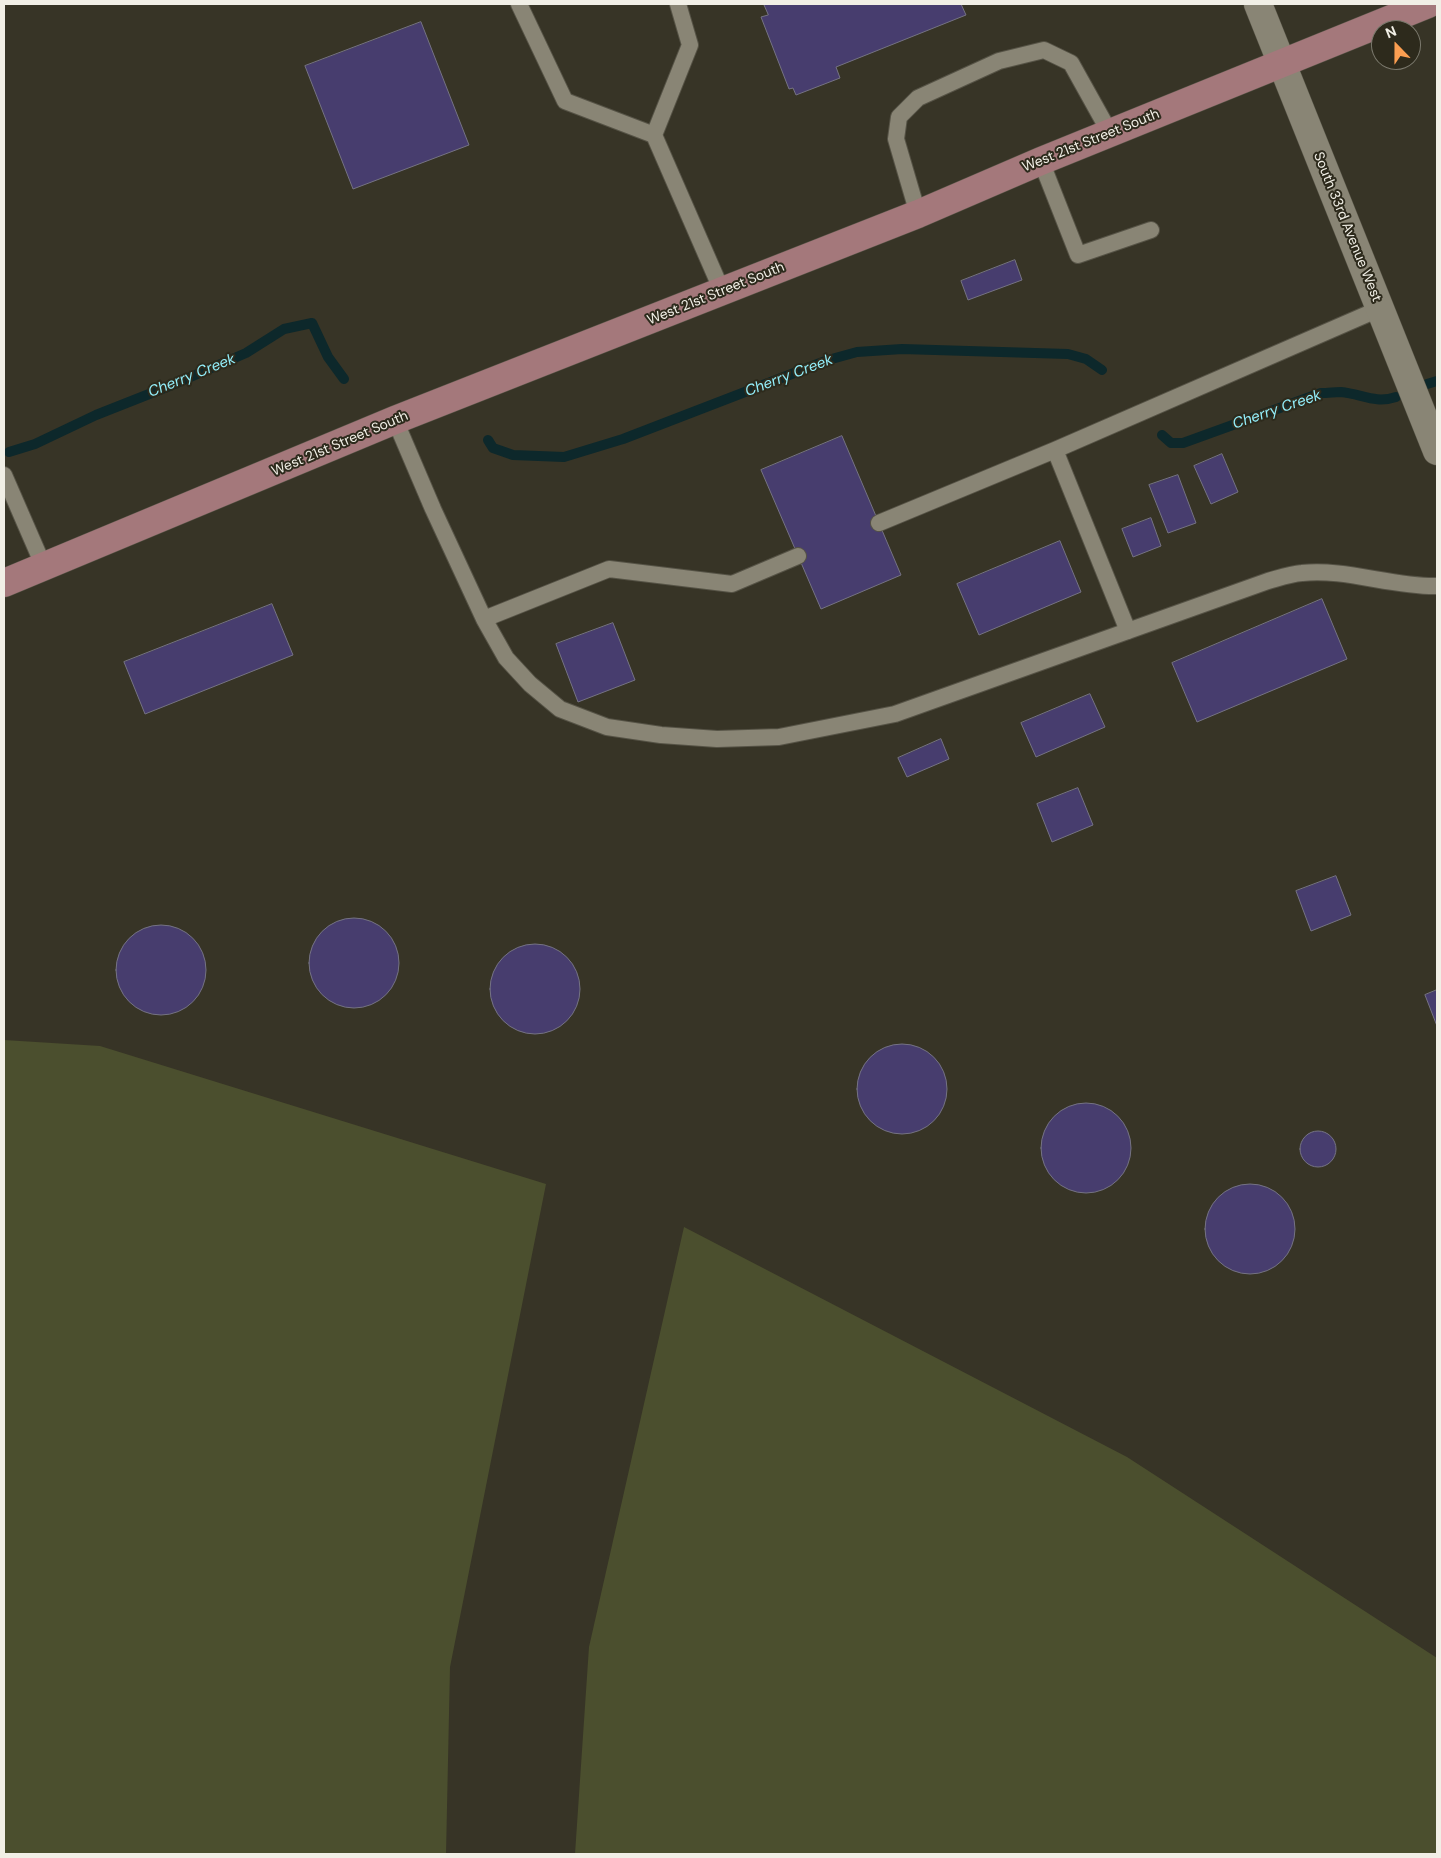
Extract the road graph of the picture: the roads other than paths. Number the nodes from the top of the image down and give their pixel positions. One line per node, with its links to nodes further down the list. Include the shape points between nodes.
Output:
1 (519, 4): 7 (lane, via 565,101)
2 (678, 4): 7 (lane, via 690,45)
3 (1258, 4): 5 (street, South 33rd Avenue West)
4 (1428, 4): 5 (main road, West 21st Street South)
5 (1282, 62): 6 (main road, West 21st Street South); 12 (street, South 33rd Avenue West)
6 (1110, 132): 8 (main road, West 21st Street South); 9 (lane, via 1071,63 1044,50 1000,61 918,98 899,117 896,139)
7 (654, 135): 11 (lane)
8 (1040, 161): 9 (main road, West 21st Street South); 10 (lane, via 1078,255)
9 (918, 214): 11 (main road, West 21st Street South)
10 (1151, 230)
11 (722, 291): 13 (main road, West 21st Street South)
12 (1379, 309): 14 (lane); 15 (street, South 33rd Avenue West)
13 (395, 420): 19 (main road, West 21st Street South); 22 (lane)
14 (1055, 450): 17 (lane); 23 (lane)
15 (1437, 451)
16 (4, 475): 19 (lane)
17 (879, 523)
18 (798, 556): 22 (lane, via 732,584 609,569)
19 (44, 567): 20 (main road, West 21st Street South)
20 (4, 583)
21 (1437, 586): 23 (lane, via 1329,573 1302,573 1268,581)
22 (484, 618): 23 (lane, via 506,658 560,709 607,728 661,736 717,739 779,736 895,714)
23 (1128, 631)

